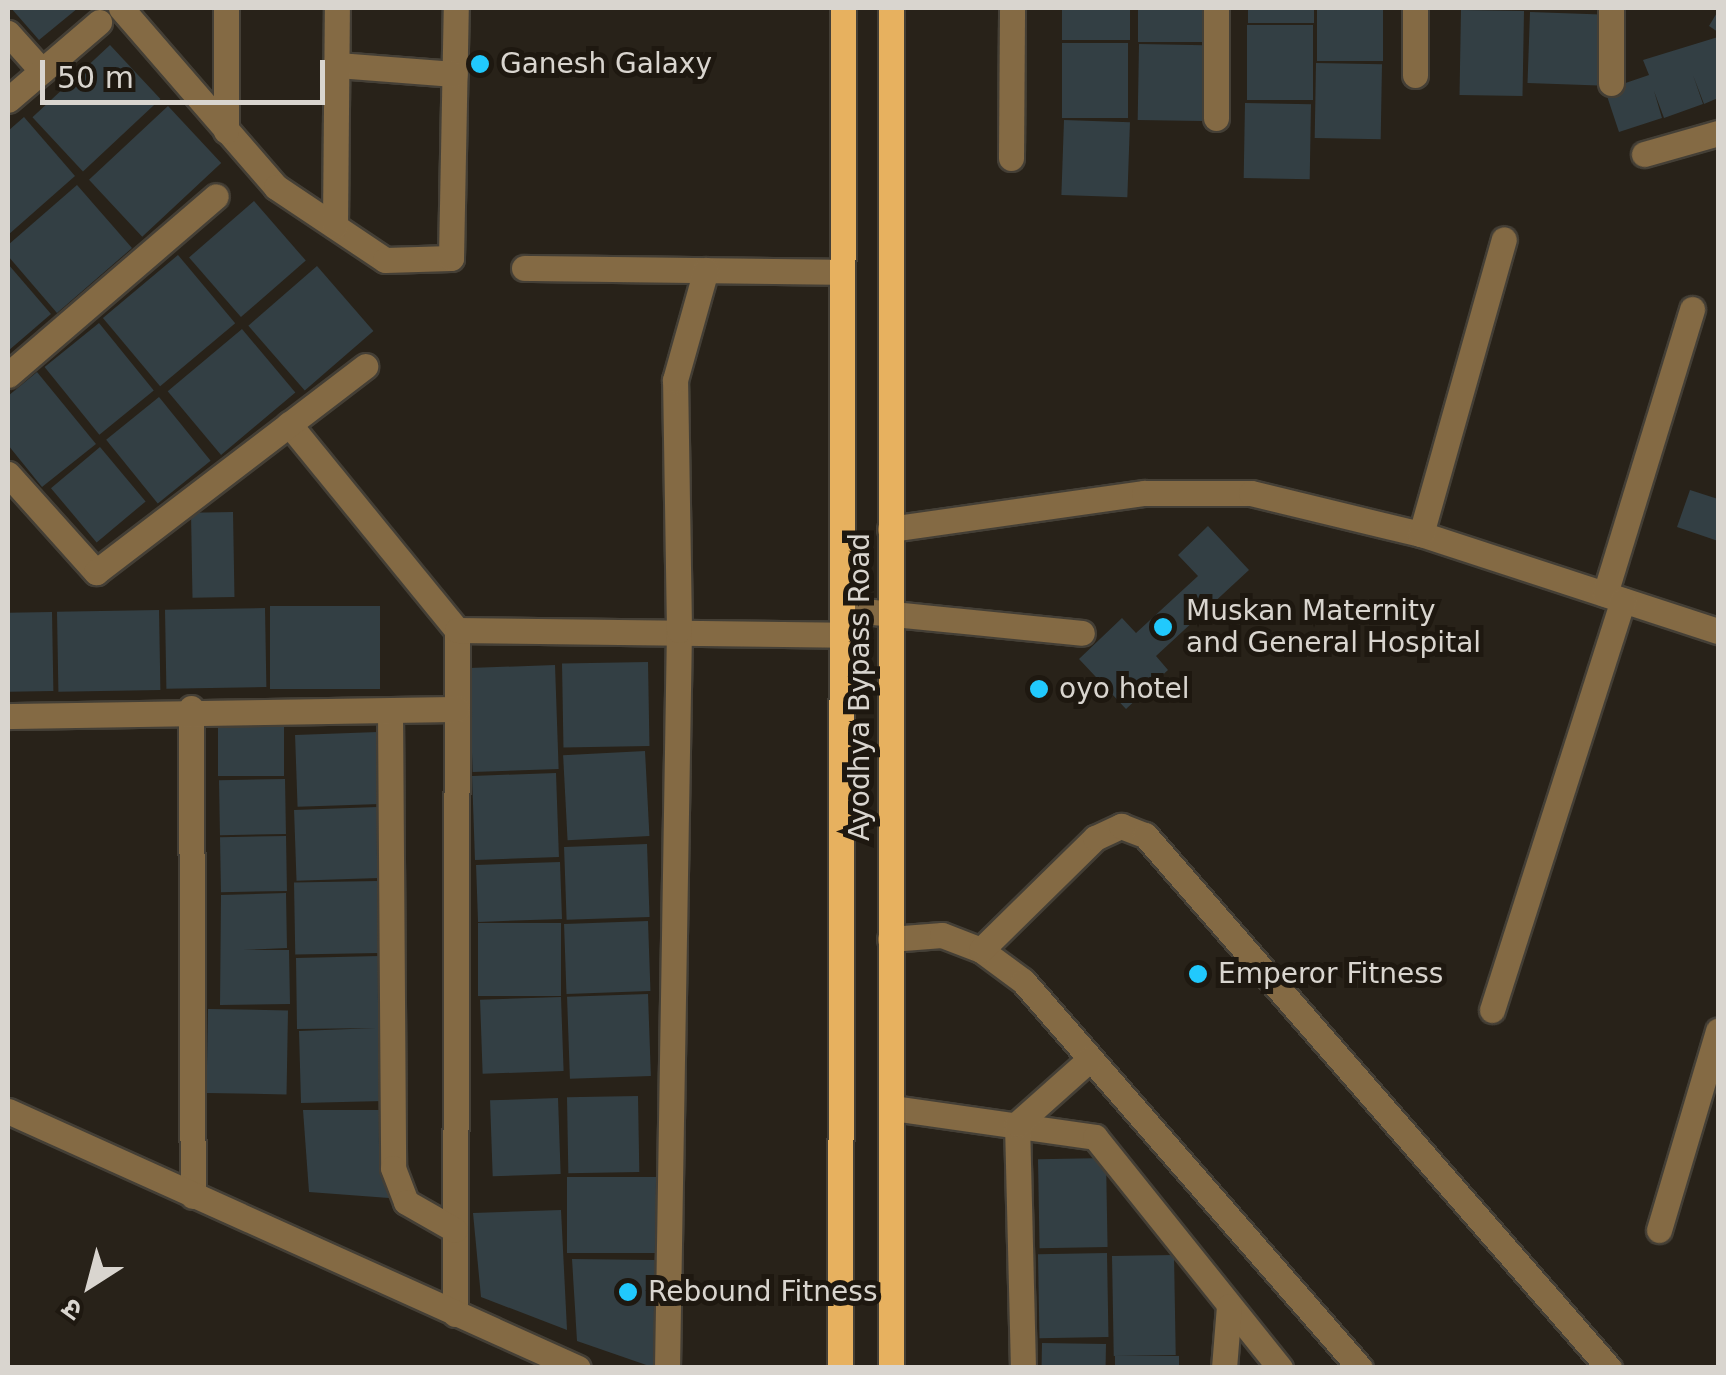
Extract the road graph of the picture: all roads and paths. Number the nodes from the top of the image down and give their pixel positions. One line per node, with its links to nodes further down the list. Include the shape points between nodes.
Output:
1 (121, 8): 20 (street)
2 (226, 8): 20 (street)
3 (337, 8): 13 (street)
4 (456, 8): 15 (street)
5 (843, 8): 29 (main road, Ayodhya Bypass Road)
6 (891, 8): 35 (main road, Ayodhya Bypass Road)
7 (1012, 8): 23 (street)
8 (1216, 8): 19 (street)
9 (1415, 8): 16 (street)
10 (1611, 8): 17 (street)
11 (99, 22): 14 (street)
12 (8, 33): 14 (street)
13 (336, 65): 15 (street); 25 (street)
14 (42, 71): 18 (street)
15 (454, 74): 25 (street, via 451,258 384,260)
16 (1415, 75)
17 (1611, 83)
18 (8, 100)
19 (1216, 118)
20 (226, 131): 25 (street, via 276,188)
21 (1718, 133): 22 (street)
22 (1644, 154)
23 (1011, 158)
24 (216, 196): 32 (street)
25 (335, 226)
26 (1504, 239): 36 (street)
27 (524, 268): 28 (street)
28 (706, 270): 29 (street); 41 (street, via 675,380)
29 (842, 272): 38 (main road, Ayodhya Bypass Road)
30 (1692, 309): 37 (street)
31 (365, 366): 33 (street)
32 (8, 374)
33 (290, 424): 34 (street, via 96,572); 40 (street)
34 (8, 474)
35 (890, 529): 36 (street, via 1144,492 1251,493); 39 (main road, Ayodhya Bypass Road)
36 (1421, 534): 37 (street)
37 (1614, 597): 42 (street); 51 (street)
38 (843, 609): 39 (street); 44 (main road, Ayodhya Bypass Road)
39 (890, 611): 43 (street); 49 (main road, Ayodhya Bypass Road)
40 (457, 630): 41 (street); 46 (street)
41 (679, 630): 44 (street); 63 (street)
42 (1718, 631)
43 (1082, 633)
44 (843, 635): 64 (main road, Ayodhya Bypass Road)
45 (190, 708): 47 (street); 48 (street); 57 (street)
46 (457, 708): 47 (street); 58 (street)
47 (390, 712): 58 (street, via 394,1168 406,1202)
48 (8, 716)
49 (890, 939): 50 (street, via 942,936); 54 (main road, Ayodhya Bypass Road)
50 (980, 950): 53 (street, via 1022,980); 70 (street, via 1096,838 1121,826 1145,836)
51 (1492, 1010)
52 (1718, 1031): 59 (street)
53 (1090, 1059): 56 (street); 69 (street)
54 (892, 1108): 56 (street); 65 (main road, Ayodhya Bypass Road)
55 (8, 1111): 57 (street)
56 (1016, 1124): 60 (street, via 1096,1138); 66 (street)
57 (193, 1196): 61 (street)
58 (455, 1230): 61 (street)
59 (1659, 1230)
60 (1229, 1306): 67 (street); 68 (street)
61 (456, 1314): 62 (street)
62 (578, 1368)
63 (667, 1368)
64 (840, 1368)
65 (891, 1368)
66 (1023, 1368)
67 (1224, 1368)
68 (1280, 1368)
69 (1360, 1368)
70 (1609, 1368)

